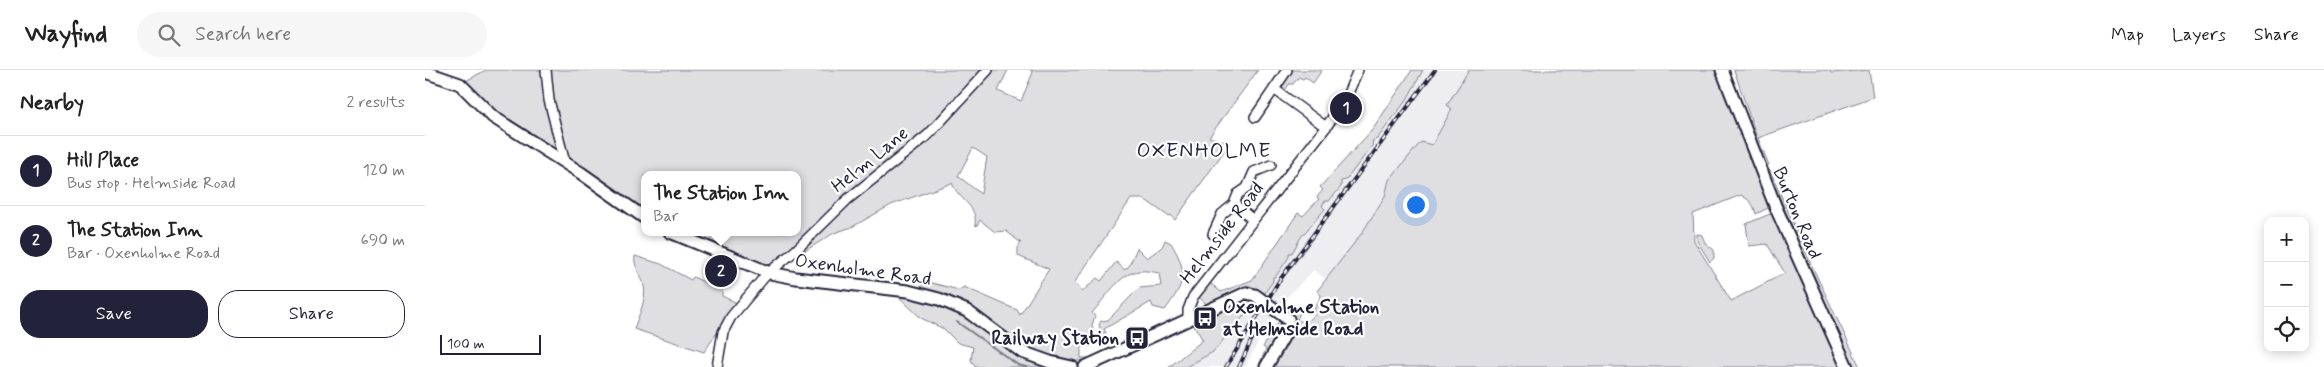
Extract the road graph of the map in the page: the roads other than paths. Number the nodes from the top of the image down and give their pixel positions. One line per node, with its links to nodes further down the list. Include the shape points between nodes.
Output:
1 (547, 70): 10 (street, via 549,100)
2 (988, 70): 19 (street, Helm Lane, via 938,125 848,199)
3 (1287, 70): 7 (street)
4 (1358, 70): 9 (street, Helmside Road, via 1346,98)
5 (1722, 70): 25 (main road, Burton Road, via 1776,208)
6 (425, 72): 10 (main road, via 459,84 493,117)
7 (1274, 89): 8 (street); 9 (street)
8 (1255, 117)
9 (1326, 127): 16 (street, Helmside Road)
10 (565, 163): 15 (main road)
11 (1248, 165): 13 (street)
12 (1271, 165): 13 (street)
13 (1254, 172): 14 (street, via 1247,188 1238,194)
14 (1234, 204): 16 (street); 17 (street, via 1225,210)
15 (641, 215)
16 (1253, 220): 20 (street, Helmside Road, via 1193,297)
17 (1212, 234)
18 (680, 236): 19 (main road, Oxenholme Road)
19 (770, 273): 21 (street, Helm Lane, via 731,317 723,332); 22 (main road, Oxenholme Road, via 908,291 939,299 967,311 1022,352)
20 (1188, 321): 23 (main road); 24 (main road, bridge, via 1246,293 1255,294 1287,319 1286,332)
21 (717, 367)
22 (1072, 367)
23 (1085, 367)
24 (1266, 367)
25 (1847, 367)

